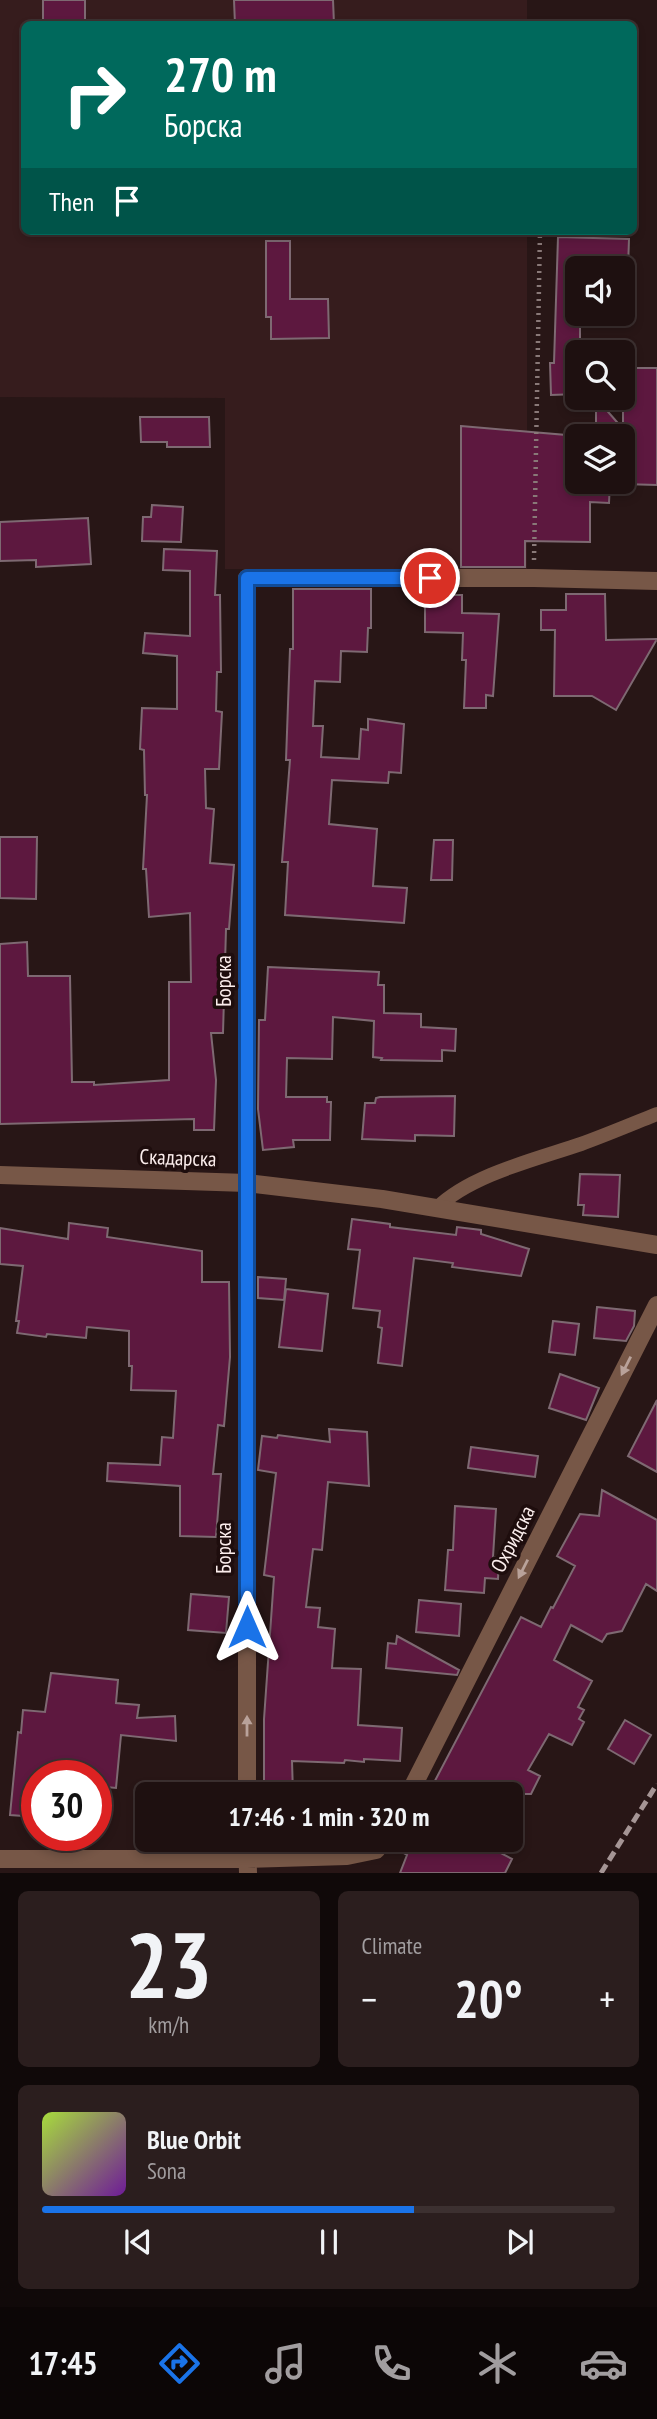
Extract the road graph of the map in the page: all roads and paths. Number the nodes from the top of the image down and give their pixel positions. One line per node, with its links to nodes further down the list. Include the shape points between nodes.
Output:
1 (540, 235): 2 (path)
2 (534, 578): 3 (street, Борска); 6 (street, Борска, via 247,578)
3 (657, 581)
4 (657, 1114): 7 (lane, via 464,1187)
5 (0, 1175): 6 (street, Скадарска)
6 (247, 1183): 7 (street, Скадарска); 10 (street, Борска, one-way to 6)
7 (437, 1208): 8 (street, Скадарска)
8 (657, 1245)
9 (657, 1305): 11 (street, Охридска, one-way to 11)
10 (247, 1782)
11 (415, 1782)
12 (366, 1852): 14 (street)
13 (0, 1859): 14 (street)
14 (248, 1866)

